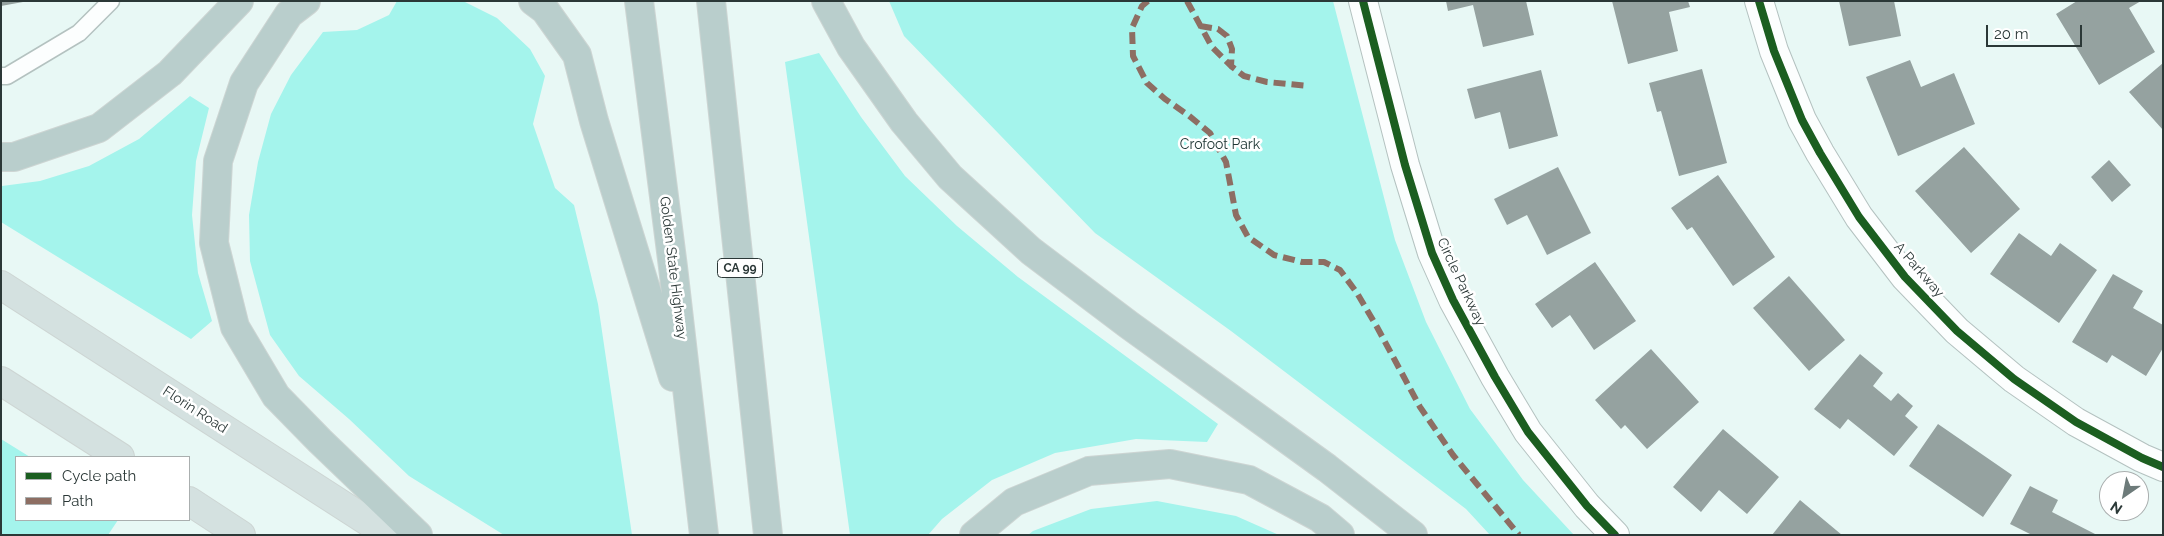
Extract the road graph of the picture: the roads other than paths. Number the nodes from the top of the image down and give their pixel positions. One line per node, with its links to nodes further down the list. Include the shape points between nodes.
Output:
1 (111, 1): 10 (lane, via 79,33 8,76)
2 (239, 1): 11 (highway, via 170,73 99,128 14,157)
3 (306, 1): 20 (highway, via 289,14 244,83 218,161 214,243 236,327 276,396)
4 (533, 1): 14 (highway, via 544,10 577,55)
5 (639, 1): 14 (highway, Golden State Highway)
6 (711, 1): 22 (highway, CA 99)
7 (826, 1): 25 (highway, via 850,47 904,122 950,176 1025,245)
8 (1364, 1): 26 (street, Circle Parkway, via 1413,191 1432,253 1453,300 1528,432 1587,506)
9 (1759, 1): 16 (street, A Parkway, via 1802,120 1860,217 1905,277 1956,331 2014,380 2076,422)
10 (1, 76)
11 (1, 156)
12 (1, 285): 19 (main road, Florin Road)
13 (1, 381): 15 (main road)
14 (694, 444): 21 (highway, Golden State Highway)
15 (118, 456)
16 (2163, 467)
17 (190, 502): 18 (main road)
18 (241, 535)
19 (389, 535)
20 (418, 535)
21 (704, 535)
22 (768, 535)
23 (974, 535): 24 (highway, via 1014,502 1089,471 1170,464 1249,480 1320,518)
24 (1340, 535)
25 (1413, 535)
26 (1615, 535)

